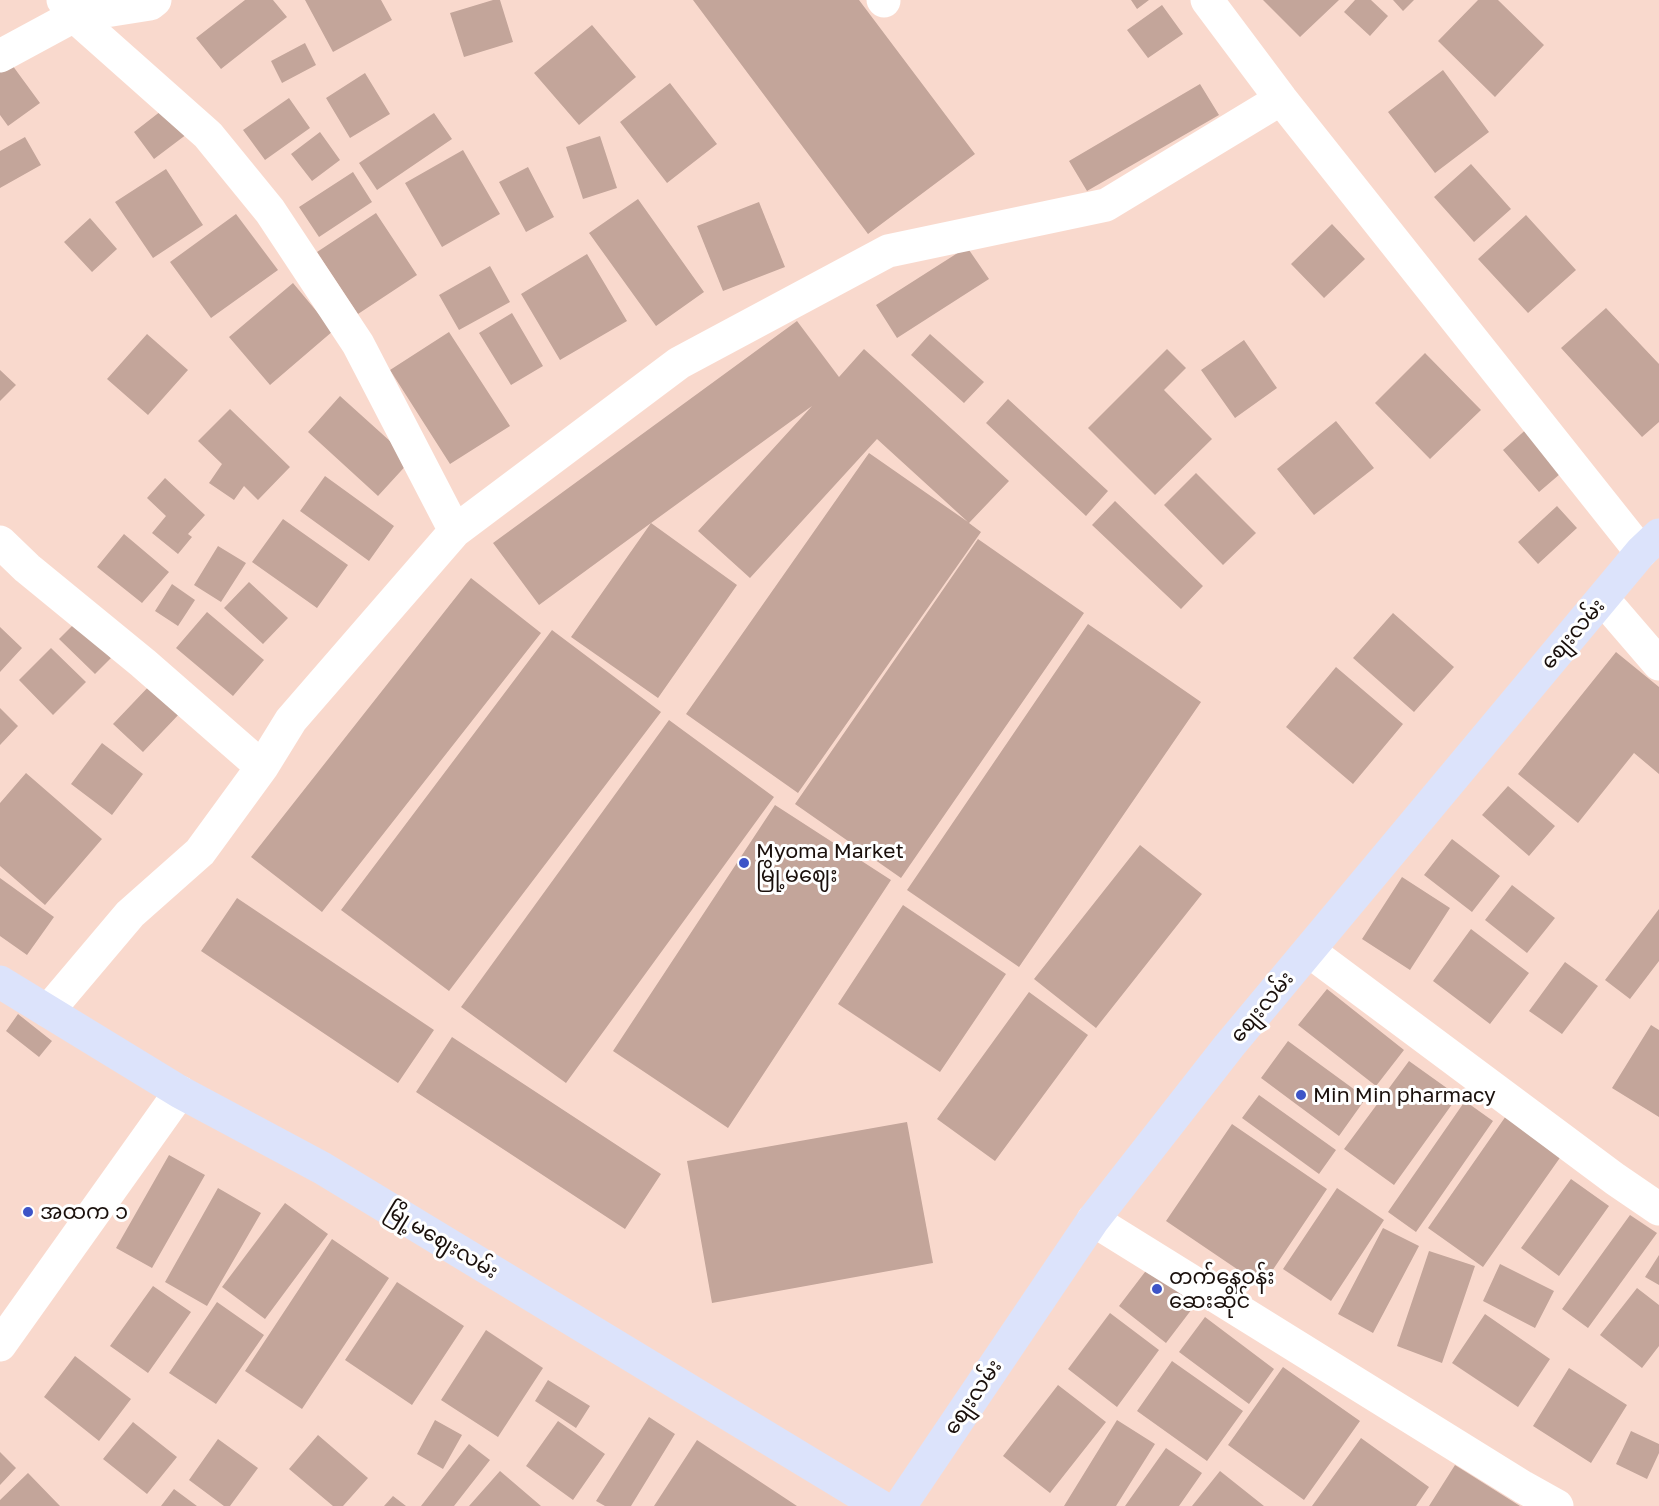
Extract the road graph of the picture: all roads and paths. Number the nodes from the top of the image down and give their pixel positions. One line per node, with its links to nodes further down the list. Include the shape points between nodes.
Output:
1 (155, 0): 3 (street, via 150,4)
2 (1207, 0): 5 (street)
3 (69, 8): 4 (street); 6 (street, via 208,135 270,211 358,344)
4 (0, 56)
5 (1281, 99): 6 (street, via 1106,205 888,251 679,363); 8 (street)
6 (455, 531): 11 (street, via 291,720)
7 (0, 542): 11 (street)
8 (1650, 543): 9 (main road, စျေးလမ်း)
9 (1603, 599): 10 (street); 12 (main road, စျေးလမ်း)
10 (1659, 663)
11 (262, 767): 14 (street, via 200,852 130,914)
12 (1309, 951): 16 (street); 17 (main road, စျေးလမ်း)
13 (0, 982): 14 (main road, မြို့မဈေးလမ်း)
14 (48, 1011): 15 (main road, မြို့မဈေးလမ်း)
15 (180, 1092): 18 (street); 19 (main road, မြို့မဈေးလမ်း, via 322,1168)
16 (1659, 1209)
17 (1093, 1220): 20 (main road, စျေးလမ်း); 21 (street)
18 (0, 1345)
19 (880, 1506)
20 (900, 1506)
21 (1557, 1506)

